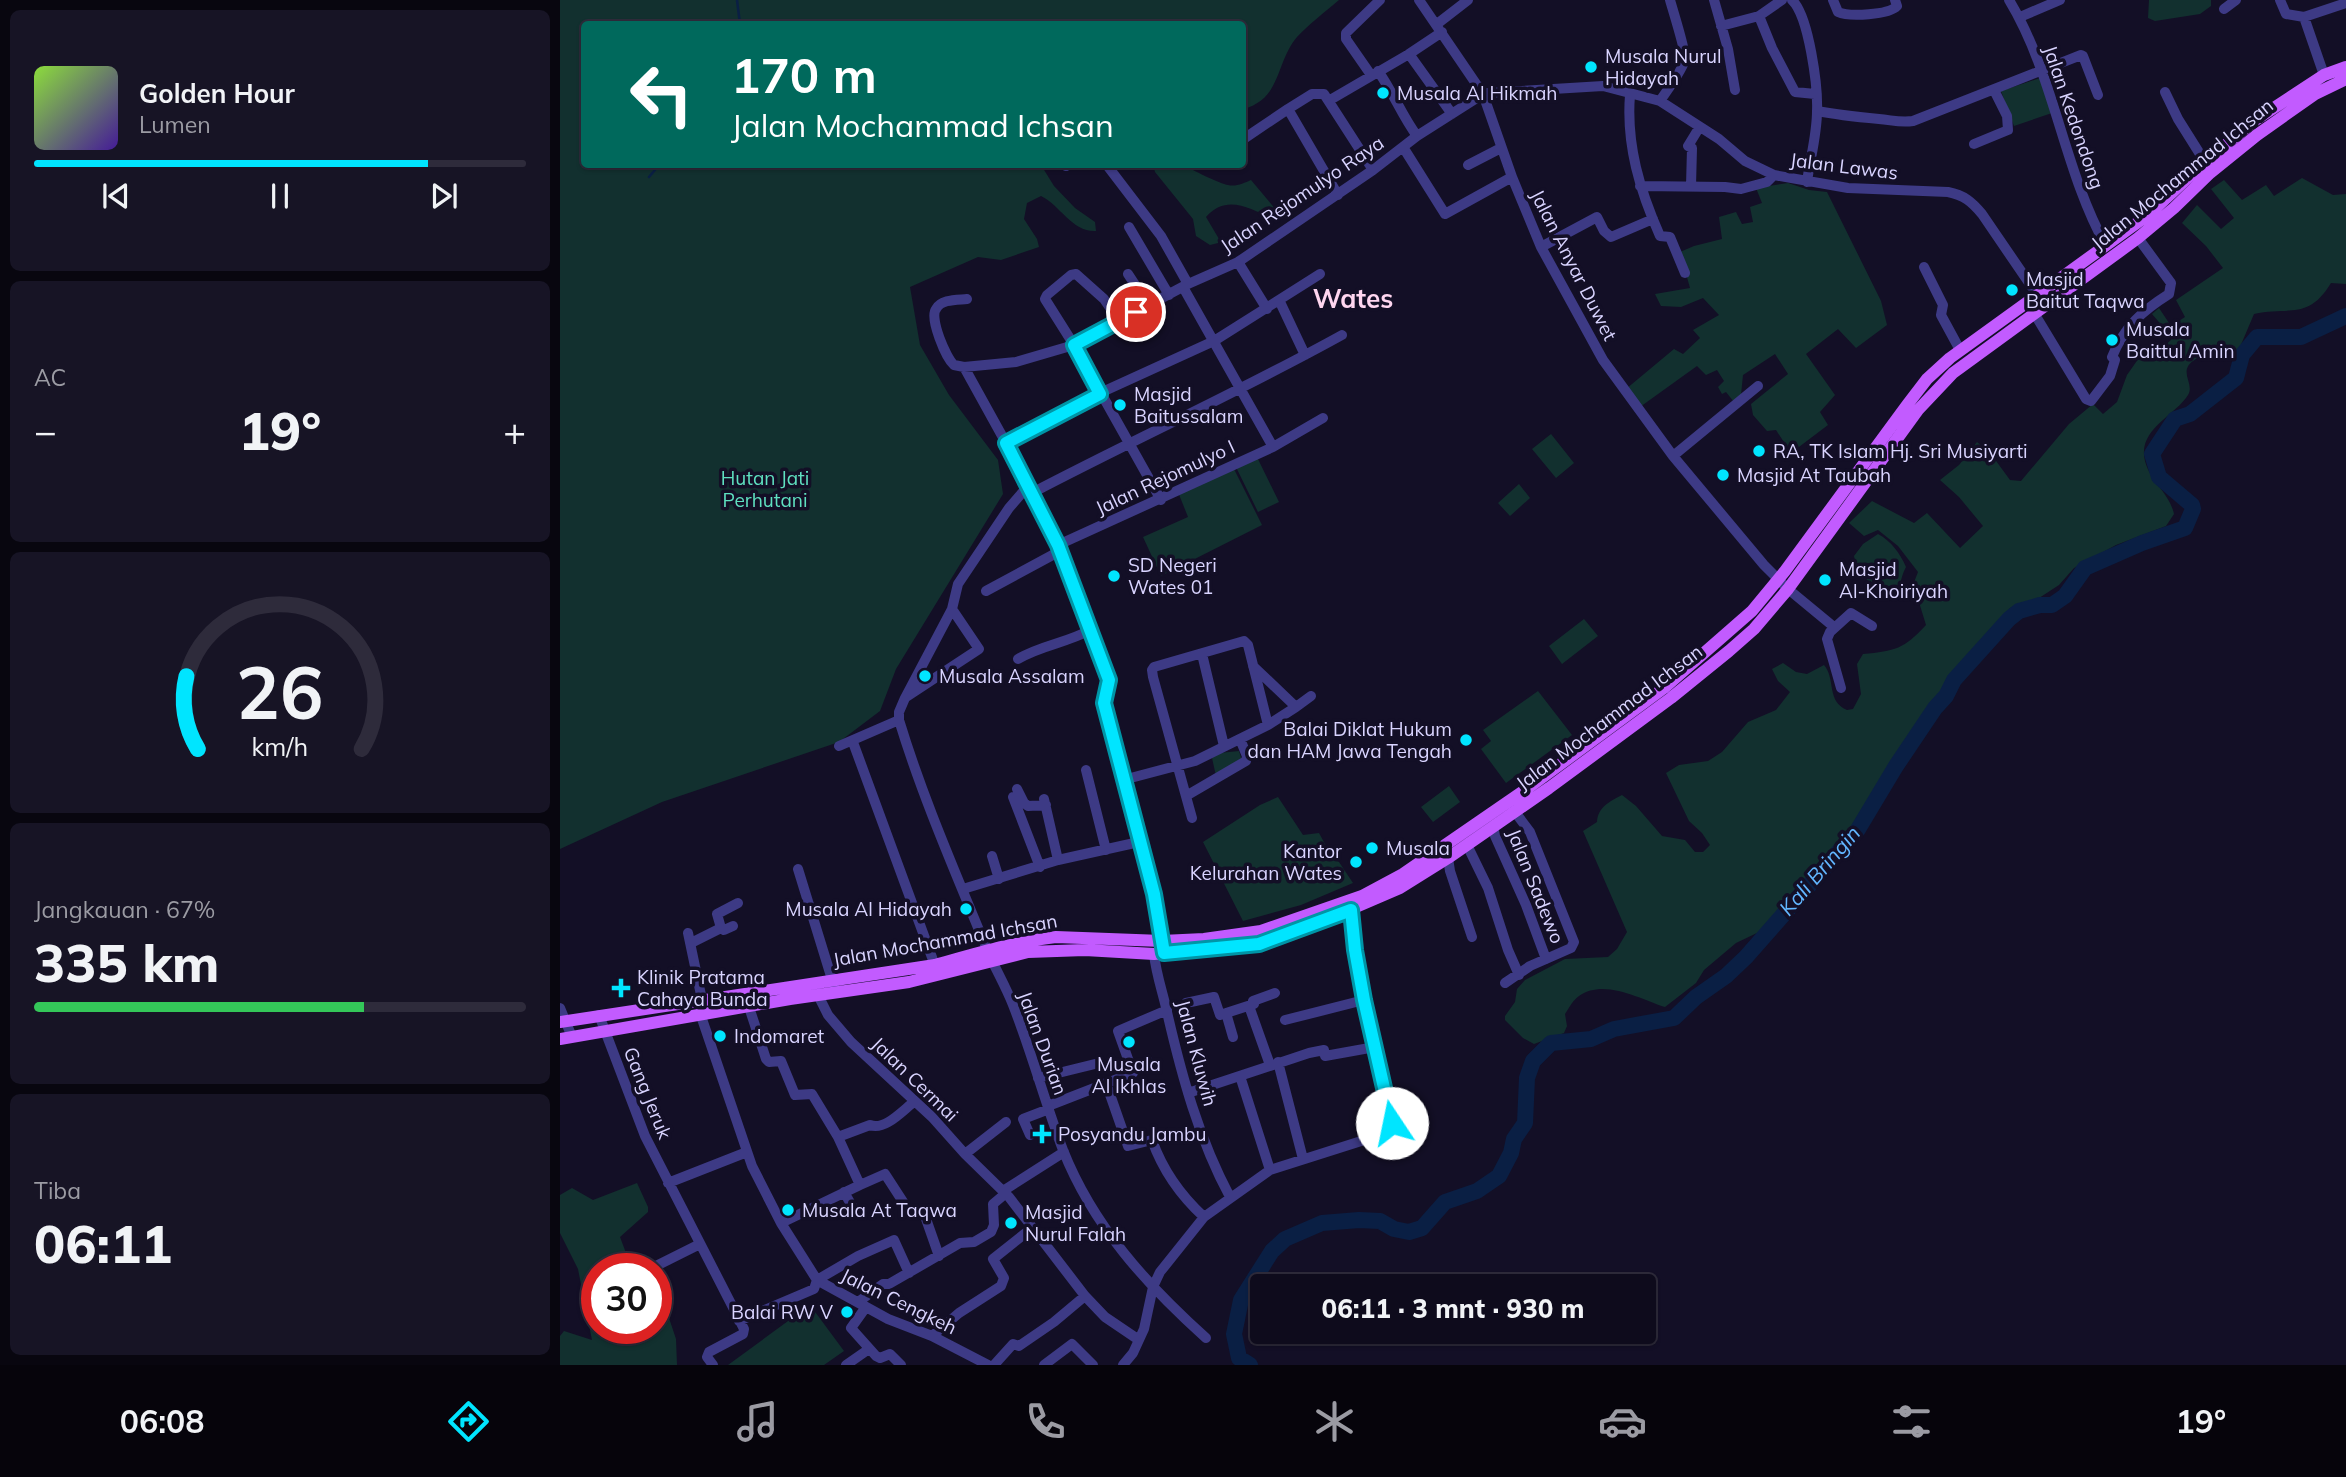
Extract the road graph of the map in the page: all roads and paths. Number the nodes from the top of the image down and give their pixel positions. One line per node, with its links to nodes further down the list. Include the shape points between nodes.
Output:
1 (1380, 0): 24 (street, via 1346,33 1346,39)
2 (1419, 0): 20 (street, Jalan Anyar Duwet)
3 (1468, 0): 20 (street)
4 (1670, 0): 35 (street, via 1685,59)
5 (1714, 0): 19 (street)
6 (1782, 0): 16 (street)
7 (1792, 0): 31 (street, via 1810,45)
8 (1833, 0): 9 (street, via 1838,12 1847,15 1891,12 1897,6)
9 (1895, 0)
10 (2009, 0): 17 (street, Jalan Kedondong)
11 (2060, 0): 17 (street)
12 (2235, 0): 15 (street)
13 (2280, 0): 18 (street, via 2286,15)
14 (2346, 4): 18 (street)
15 (2224, 9)
16 (1759, 16): 19 (street); 31 (street, via 1795,92)
17 (2020, 17): 23 (street, Jalan Kedondong)
18 (2304, 17): 25 (street)
19 (1721, 26): 27 (street)
20 (1440, 28): 21 (street); 30 (street, Jalan Anyar Duwet)
21 (1409, 54): 24 (street); 38 (street)
22 (2346, 67): 25 (main road, Jalan Mochammad Ichsan)
23 (2042, 69): 28 (street); 33 (street, via 2082,55); 58 (street, Jalan Kedondong, via 2086,206)
24 (1375, 73): 34 (street); 40 (street, via 1393,93)
25 (2324, 75): 45 (main road, Jalan Mochammad Ichsan, via 2254,121)
26 (2346, 79): 57 (main road, Jalan Mochammad Ichsan, via 2315,94 2257,135)
27 (1735, 90)
28 (1994, 90): 37 (street, via 1902,123); 42 (street, via 2007,116 2008,130)
29 (2165, 92): 45 (street)
30 (1483, 94): 32 (street, Jalan Lawas, via 1603,86); 38 (street, Jalan Rejomulyo Raya); 44 (street, Jalan Anyar Duwet)
31 (1815, 94): 37 (street)
32 (1630, 95): 35 (street, Jalan Lawas); 52 (street)
33 (2098, 95)
34 (1329, 100): 36 (street, via 1319,92); 48 (street)
35 (1660, 101): 39 (street, Jalan Lawas)
36 (1288, 109): 41 (street); 54 (street)
37 (1817, 111): 51 (street)
38 (1451, 114): 40 (street, Jalan Rejomulyo Raya)
39 (1699, 128): 49 (street, Jalan Lawas, via 1745,162); 53 (street, via 1688,146 1692,148)
40 (1417, 136): 43 (street, Jalan Rejomulyo Raya)
41 (1246, 137)
42 (1974, 144)
43 (1403, 147): 48 (street, Jalan Rejomulyo Raya); 50 (street, via 1445,214)
44 (1501, 148): 46 (street); 50 (street, Jalan Anyar Duwet)
45 (2205, 162): 58 (main road, Jalan Mochammad Ichsan, via 2148,215)
46 (1468, 164)
47 (1109, 168): 65 (street, via 1161,236)
48 (1374, 170): 54 (street, Jalan Rejomulyo Raya)
49 (1774, 175): 51 (street, Jalan Lawas); 53 (street, via 1767,182 1741,189)
50 (1512, 177): 59 (street, Jalan Anyar Duwet)
51 (1807, 182): 66 (street, Jalan Lawas, via 1961,195 1982,214)
52 (1640, 186): 53 (street); 55 (street)
53 (1691, 186)
54 (1338, 195): 60 (street, Jalan Rejomulyo Raya)
55 (1653, 219): 59 (street, via 1611,237 1597,218); 64 (street, via 1661,237 1670,237)
56 (1129, 227): 67 (street)
57 (2138, 238): 72 (main road, Jalan Mochammad Ichsan); 72 (street, Jalan Lawas, via 2171,283 2169,293 2130,324 2118,341 2110,376 2091,401)
58 (2106, 246): 66 (main road, Jalan Mochammad Ichsan)
59 (1541, 247): 87 (street, Jalan Anyar Duwet, via 1602,360)
60 (1238, 262): 65 (street, Jalan Rejomulyo Raya); 71 (street)
61 (1924, 267): 77 (street)
62 (1128, 274): 70 (street)
63 (1320, 274): 69 (street)
64 (1685, 274)
65 (1186, 286): 67 (street, Jalan Rejomulyo Raya); 75 (street)
66 (2036, 294): 72 (street, Jalan Lawas); 77 (main road, Jalan Mochammad Ichsan)
67 (1169, 295): 70 (street, Jalan Rejomulyo Raya)
68 (967, 299): 79 (street, via 946,301 933,315 944,351 954,365)
69 (1280, 302): 71 (street); 78 (street)
70 (1149, 306): 73 (street, Jalan Rejomulyo Raya)
71 (1267, 309): 75 (street)
72 (2039, 309): 91 (main road, Jalan Mochammad Ichsan, via 1975,355 1925,401)
73 (1119, 321): 76 (street, Jalan Rejomulyo Raya); 76 (street, via 1104,299 1081,277 1071,275 1045,299)
74 (1342, 335): 78 (street)
75 (1214, 341): 81 (street); 82 (street)
76 (1074, 345): 79 (street, Jalan Rejomulyo Raya, via 1016,362); 82 (street)
77 (1960, 351): 91 (main road, Jalan Mochammad Ichsan, via 1927,379 1907,405)
78 (1305, 355): 81 (street)
79 (964, 367): 84 (street, Jalan Kluwih)
80 (1758, 386): 87 (street)
81 (1240, 390): 85 (street); 86 (street)
82 (1100, 394): 84 (street); 85 (street)
83 (1324, 418): 86 (street, Jalan Rejomulyo I)
84 (1006, 443): 88 (street, Jalan Kluwih)
85 (1129, 443): 88 (street); 89 (street)
86 (1273, 447): 89 (street, Jalan Rejomulyo I)
87 (1673, 456): 91 (street, Jalan Anyar Duwet)
88 (1030, 489): 90 (street, Jalan Kluwih); 93 (street, via 1009,508 958,584)
89 (1161, 500): 90 (street, Jalan Rejomulyo I)
90 (1059, 548): 92 (street, Jalan Rejomulyo I); 96 (street, Jalan Kluwih)
91 (1783, 584): 95 (street, Jalan Anyar Duwet); 114 (main road, Jalan Mochammad Ichsan, via 1754,629 1671,698)
92 (986, 591)
93 (952, 609): 102 (street); 102 (street, via 979,649)
94 (1872, 626): 95 (street, via 1852,613)
95 (1834, 628): 100 (street, via 1827,639)
96 (1090, 629): 98 (street); 112 (street, Jalan Kluwih, via 1109,680 1104,703)
97 (1202, 654): 99 (street, via 1244,641); 109 (street); 110 (street, via 1158,664 1152,670)
98 (1018, 659)
99 (1253, 666): 103 (street); 105 (street)
100 (1840, 688)
101 (1311, 696): 103 (street)
102 (905, 698): 104 (street, via 899,712)
103 (1296, 707): 105 (street)
104 (901, 725): 107 (street); 126 (street, Jalan Durian, via 918,781)
105 (1268, 725): 106 (street)
106 (1240, 738): 109 (street); 113 (street, via 1246,761)
107 (839, 746)
108 (854, 746): 136 (street)
109 (1224, 746): 110 (street)
110 (1178, 766): 112 (street); 113 (street)
111 (1086, 770): 119 (street)
112 (1123, 780): 117 (street, Jalan Kluwih)
113 (1186, 796): 115 (street)
114 (1511, 807): 116 (main road, Jalan Mochammad Ichsan); 129 (main road, Jalan Mochammad Ichsan, via 1403,874); 135 (street, via 1530,832 1574,942 1571,948)
115 (1192, 818)
116 (1493, 826): 118 (main road, Jalan Mochammad Ichsan); 135 (street, Jalan Sadewo)
117 (1139, 842): 119 (street); 133 (street, Jalan Kluwih, via 1154,894)
118 (1467, 845): 121 (main road, Jalan Mochammad Ichsan); 137 (street, via 1488,888)
119 (1106, 850): 122 (street)
120 (992, 856): 125 (street)
121 (1448, 858): 128 (main road, Jalan Mochammad Ichsan, via 1400,888); 132 (street)
122 (1058, 860): 123 (street); 123 (street, via 1045,802 1028,806 1015,793)
123 (1040, 867): 125 (street)
124 (798, 869): 138 (street)
125 (999, 879): 126 (street)
126 (964, 890): 134 (street, Jalan Durian)
127 (738, 903): 131 (street, via 717,914)
128 (1351, 910): 129 (main road, Jalan Mochammad Ichsan); 144 (street)
129 (1312, 920): 133 (main road, Jalan Mochammad Ichsan, via 1259,944)
130 (733, 926): 131 (street)
131 (721, 928): 143 (street, Jalan Cengkeh, via 689,938)
132 (1472, 937)
133 (1158, 947): 134 (main road, Jalan Mochammad Ichsan); 149 (street, Jalan Kluwih)
134 (989, 956): 136 (main road, Jalan Mochammad Ichsan); 164 (street, Jalan Durian, via 1013,1004)
135 (1546, 959): 137 (street)
136 (937, 970): 138 (main road, Jalan Mochammad Ichsan); 141 (main road, Jalan Mochammad Ichsan)
137 (1519, 975): 139 (street)
138 (833, 980): 140 (main road, Jalan Mochammad Ichsan); 141 (street)
139 (1504, 983)
140 (815, 990): 141 (main road, Jalan Mochammad Ichsan); 143 (main road, Jalan Mochammad Ichsan); 148 (main road, Jalan Mochammad Ichsan); 167 (street, Jalan Cermai, via 851,1042)
141 (836, 993)
142 (1275, 993): 146 (street)
143 (701, 999): 151 (main road, Jalan Mochammad Ichsan); 152 (street, Jalan Cengkeh)
144 (1364, 1000): 153 (street); 158 (street)
145 (1186, 1003): 150 (street, via 1214,997 1219,1014)
146 (1249, 1006): 150 (street); 161 (street)
147 (560, 1007): 154 (street)
148 (749, 1007): 152 (main road, Jalan Mochammad Ichsan); 171 (street, via 766,1059 781,1061 794,1095 812,1094)
149 (1167, 1010): 162 (street, via 1118,1031); 166 (street, Jalan Kluwih)
150 (1226, 1013): 156 (street)
151 (599, 1015): 154 (main road, Jalan Mochammad Ichsan); 155 (street, Gang Jeruk)
152 (701, 1016): 155 (main road, Jalan Mochammad Ichsan); 172 (street, Jalan Cengkeh)
153 (1285, 1020)
154 (563, 1021): 157 (street)
155 (604, 1032): 157 (main road, Jalan Mochammad Ichsan); 177 (street, Gang Jeruk)
156 (1233, 1037)
157 (566, 1038)
158 (1375, 1047): 161 (street, via 1325,1056 1324,1050); 175 (street, via 1392,1116 1390,1128)
159 (1149, 1062): 162 (street)
160 (1095, 1063): 164 (street)
161 (1274, 1063): 163 (street); 175 (street)
162 (1132, 1068): 165 (street, via 1133,1073)
163 (1240, 1076): 166 (street); 176 (street)
164 (1038, 1078): 168 (street, Jalan Durian)
165 (1106, 1083): 168 (street); 183 (street, via 1128,1146 1152,1140 1169,1177)
166 (1188, 1093): 181 (street, Jalan Kluwih, via 1206,1150)
167 (915, 1101): 171 (street, via 882,1126 870,1125); 174 (street, Jalan Cermai)
168 (1048, 1108): 170 (street, via 1023,1119); 173 (street, Jalan Durian)
169 (1006, 1122): 174 (street)
170 (1030, 1135)
171 (838, 1137): 178 (street)
172 (747, 1152): 177 (street); 184 (street, Jalan Cengkeh)
173 (1064, 1152): 180 (street); 191 (street, Jalan Durian, via 1106,1230)
174 (965, 1154): 180 (street, Jalan Cermai)
175 (1303, 1159): 176 (street)
176 (1270, 1170): 181 (street)
177 (668, 1183): 186 (street, Gang Jeruk)
178 (860, 1185): 179 (street); 187 (street, via 885,1174 909,1211 925,1216)
179 (844, 1192): 182 (street); 184 (street)
180 (1004, 1193): 185 (street, Jalan Cermai); 187 (street, via 993,1204 991,1232)
181 (1230, 1197): 183 (street)
182 (856, 1213)
183 (1204, 1217): 191 (street)
184 (781, 1223): 190 (street, Jalan Cengkeh)
185 (1032, 1228): 192 (street, Jalan Cermai); 195 (street, via 993,1259 1004,1279 1001,1286)
186 (699, 1244): 188 (street); 194 (street, Gang Jeruk)
187 (939, 1256): 189 (street)
188 (672, 1258)
189 (908, 1273): 190 (street, via 894,1240); 193 (street, via 883,1284)
190 (817, 1280): 193 (street, Jalan Cengkeh); 194 (street, via 814,1289)
191 (1153, 1287): 196 (street, Jalan Durian); 197 (street)
192 (1085, 1296): 197 (street, Jalan Cermai, via 1105,1317); 204 (street, via 1019,1346 1013,1344)
193 (862, 1305): 195 (street, Jalan Cengkeh); 198 (street, via 851,1328)
194 (739, 1321): 200 (street, via 743,1334 708,1354)
195 (932, 1336): 199 (street, Jalan Cengkeh)
196 (1206, 1338)
197 (1139, 1340): 207 (street)
198 (869, 1349): 201 (street); 202 (street, via 880,1358 890,1354)
199 (972, 1362): 203 (street, Jalan Cengkeh)
200 (713, 1365)
201 (846, 1365)
202 (901, 1365)
203 (988, 1365)
204 (994, 1365)
205 (1044, 1365): 206 (street, via 1072,1344)
206 (1093, 1365)
207 (1124, 1365)

